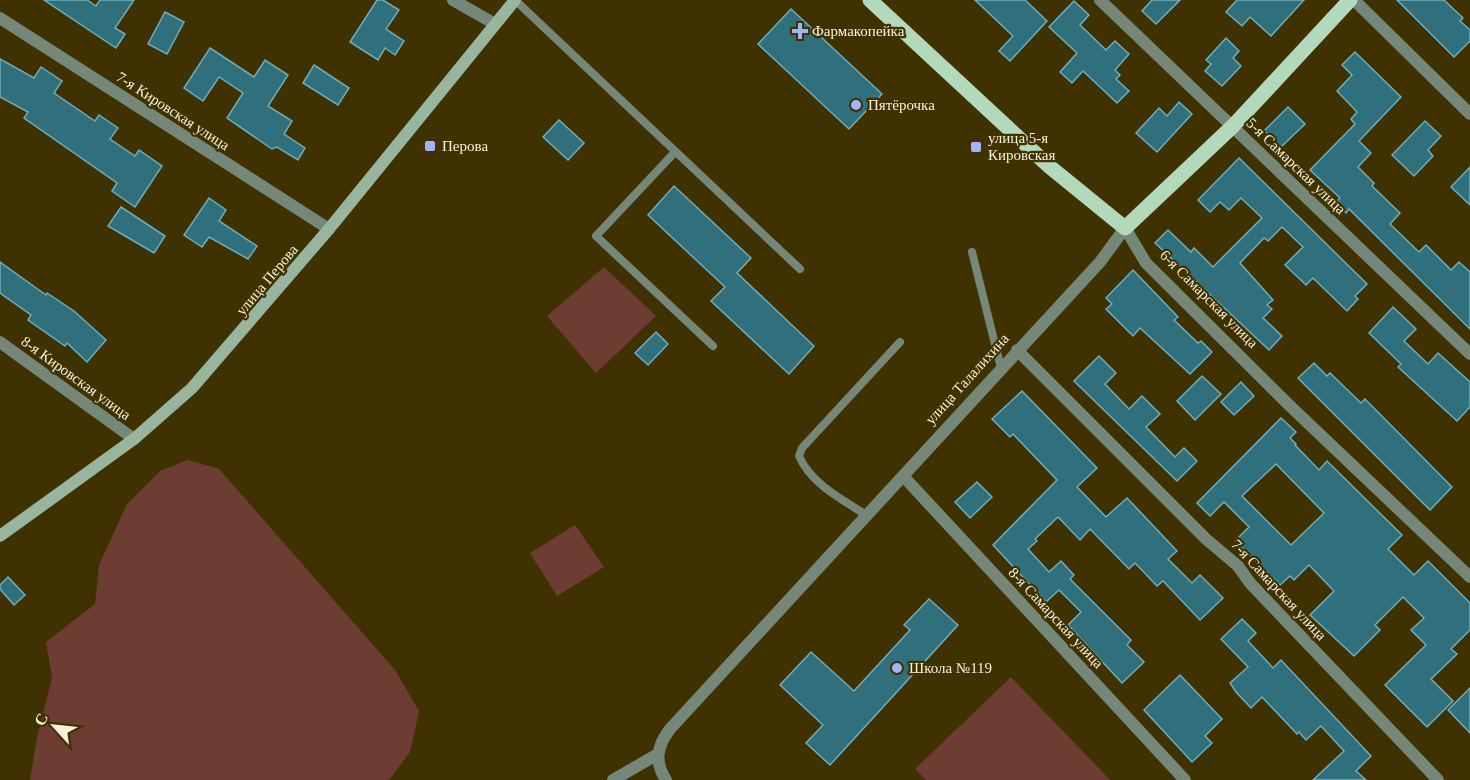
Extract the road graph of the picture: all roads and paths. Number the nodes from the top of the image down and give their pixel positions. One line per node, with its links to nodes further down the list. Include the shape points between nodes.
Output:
1 (453, 0): 7 (street)
2 (515, 0): 7 (street, улица Перова); 10 (lane)
3 (870, 0): 11 (main road, 6-я Самарская улица, via 1050,166)
4 (1100, 0): 9 (street, 5-я Самарская улица)
5 (1352, 0): 8 (street); 9 (main road, улица Талалихина)
6 (0, 18): 12 (street, 7-я Кировская улица)
7 (495, 24): 12 (street, улица Перова)
8 (1470, 114)
9 (1233, 126): 11 (main road, улица Талалихина); 19 (street, 5-я Самарская улица)
10 (675, 152): 14 (lane); 17 (lane, via 596,236)
11 (1125, 228): 18 (street, улица Талалихина, via 1100,262); 25 (street, 6-я Самарская улица, via 1146,263)
12 (329, 229): 21 (street, улица Перова, via 192,388)
13 (972, 252): 20 (lane)
14 (800, 269)
15 (0, 342): 21 (street, 8-я Кировская улица)
16 (900, 342): 23 (lane, via 798,456 804,468 833,495)
17 (713, 346)
18 (1017, 350): 20 (street, улица Талалихина); 30 (street, 7-я Самарская улица, via 1206,539 1238,566)
19 (1470, 354)
20 (1001, 368): 22 (street, улица Талалихина)
21 (134, 439): 24 (street, улица Перова)
22 (904, 477): 23 (street, улица Талалихина); 29 (street, 8-я Самарская улица)
23 (868, 516): 26 (street, улица Талалихина, via 670,729)
24 (0, 536)
25 (1470, 577)
26 (658, 754): 27 (street); 28 (street, via 659,769)
27 (613, 780)
28 (666, 780)
29 (1185, 780)
30 (1438, 780)

